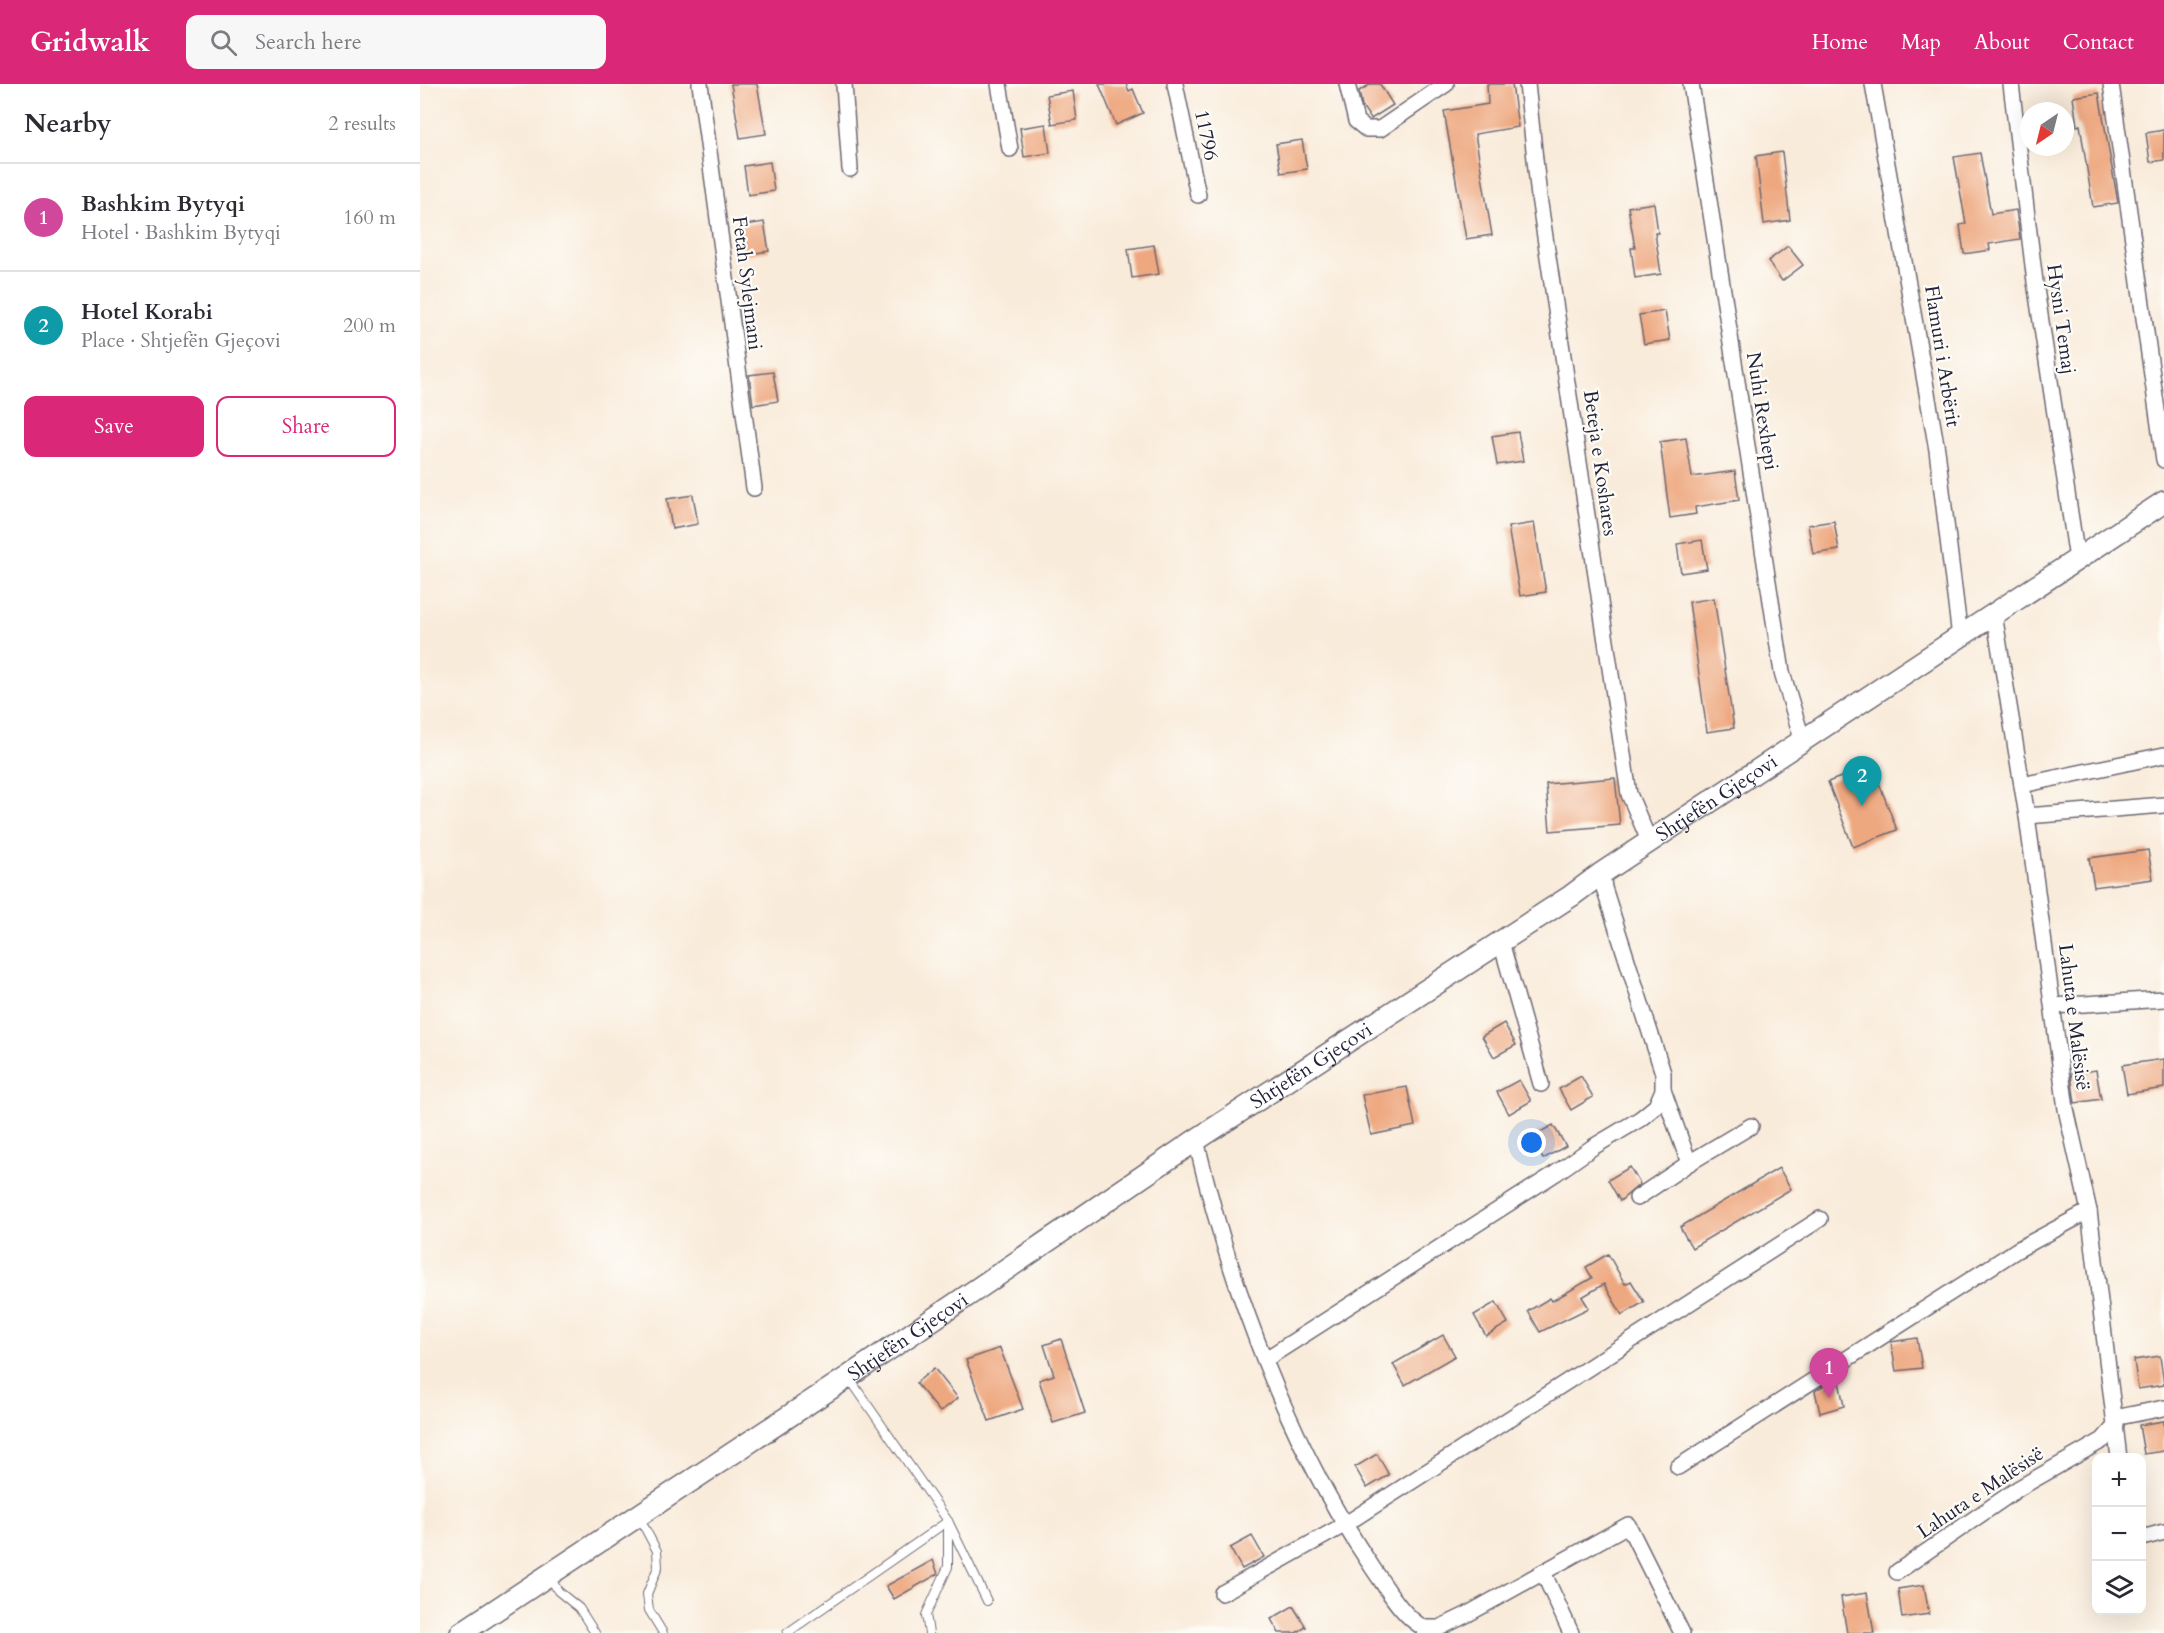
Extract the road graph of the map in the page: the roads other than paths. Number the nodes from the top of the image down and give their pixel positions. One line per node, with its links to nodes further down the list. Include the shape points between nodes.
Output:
1 (700, 84): 16 (street, Fetah Sylejmani)
2 (844, 84): 13 (street)
3 (999, 84): 12 (street)
4 (1175, 84): 14 (street, 11796)
5 (1347, 84): 6 (street, via 1356,121 1366,129 1380,129)
6 (1446, 84)
7 (1527, 84): 26 (street, Beteja e Koshares, via 1539,197 1629,794)
8 (1691, 84): 21 (street, Nuhi Rexhepi, via 1782,672)
9 (1874, 84): 20 (street, Flamuri i Arbërit, via 1937,450)
10 (2011, 84): 18 (street, Hysni Temaj, via 2035,282)
11 (2110, 84): 15 (street)
12 (1010, 149)
13 (850, 169)
14 (1198, 195)
15 (2164, 460)
16 (754, 488)
17 (2164, 502): 18 (street, Shtjefën Gjeçovi)
18 (2077, 559): 19 (street, Shtjefën Gjeçovi)
19 (1994, 614): 20 (street, Shtjefën Gjeçovi); 23 (street, Lahuta e Malësisë)
20 (1960, 637): 21 (street, Shtjefën Gjeçovi)
21 (1803, 742): 26 (street, Shtjefën Gjeçovi)
22 (2164, 754): 23 (street)
23 (2022, 785): 25 (street, Lahuta e Malësisë)
24 (2164, 806): 25 (street)
25 (2027, 816): 30 (street, Lahuta e Malësisë)
26 (1650, 843): 27 (street, Shtjefën Gjeçovi)
27 (1602, 873): 28 (street, Shtjefën Gjeçovi); 32 (street, via 1623,950 1658,1050)
28 (1501, 942): 31 (street); 34 (street, Shtjefën Gjeçovi)
29 (2164, 999): 30 (street)
30 (2053, 1006): 37 (street, Lahuta e Malësisë, via 2066,1109)
31 (1541, 1084)
32 (1663, 1090): 35 (street); 39 (street, via 1656,1106 1640,1119)
33 (1751, 1126): 35 (street)
34 (1196, 1140): 39 (street, via 1232,1270); 40 (street, Shtjefën Gjeçovi)
35 (1689, 1163): 36 (street)
36 (1637, 1198)
37 (2089, 1211): 42 (street, Lahuta e Malësisë); 44 (street, via 2017,1250)
38 (1820, 1220): 47 (street)
39 (1266, 1359): 47 (street, via 1321,1486)
40 (848, 1377): 45 (street, Shtjefën Gjeçovi); 46 (lane)
41 (2164, 1408): 42 (street)
42 (2115, 1422): 43 (street, Lahuta e Malësisë); 51 (street, Lahuta e Malësisë, via 2103,1440 2019,1488)
43 (2118, 1453)
44 (1678, 1467)
45 (638, 1515): 52 (street, Shtjefën Gjeçovi); 58 (lane, via 657,1551 658,1567 647,1594 648,1610)
46 (948, 1521): 54 (lane); 59 (lane); 60 (lane, via 948,1567 926,1615)
47 (1344, 1525): 53 (street); 55 (street, via 1400,1607)
48 (2164, 1532): 49 (street)
49 (2146, 1537)
50 (1543, 1572): 55 (street, via 1438,1628); 61 (street); 62 (street, via 1628,1525)
51 (1897, 1572)
52 (548, 1574): 56 (street, Shtjefën Gjeçovi); 57 (lane, via 558,1591 579,1608)
53 (1222, 1593)
54 (987, 1600)
55 (1425, 1630)
56 (461, 1633)
57 (595, 1633)
58 (663, 1633)
59 (787, 1633)
60 (929, 1633)
61 (1571, 1633)
62 (1682, 1633)

